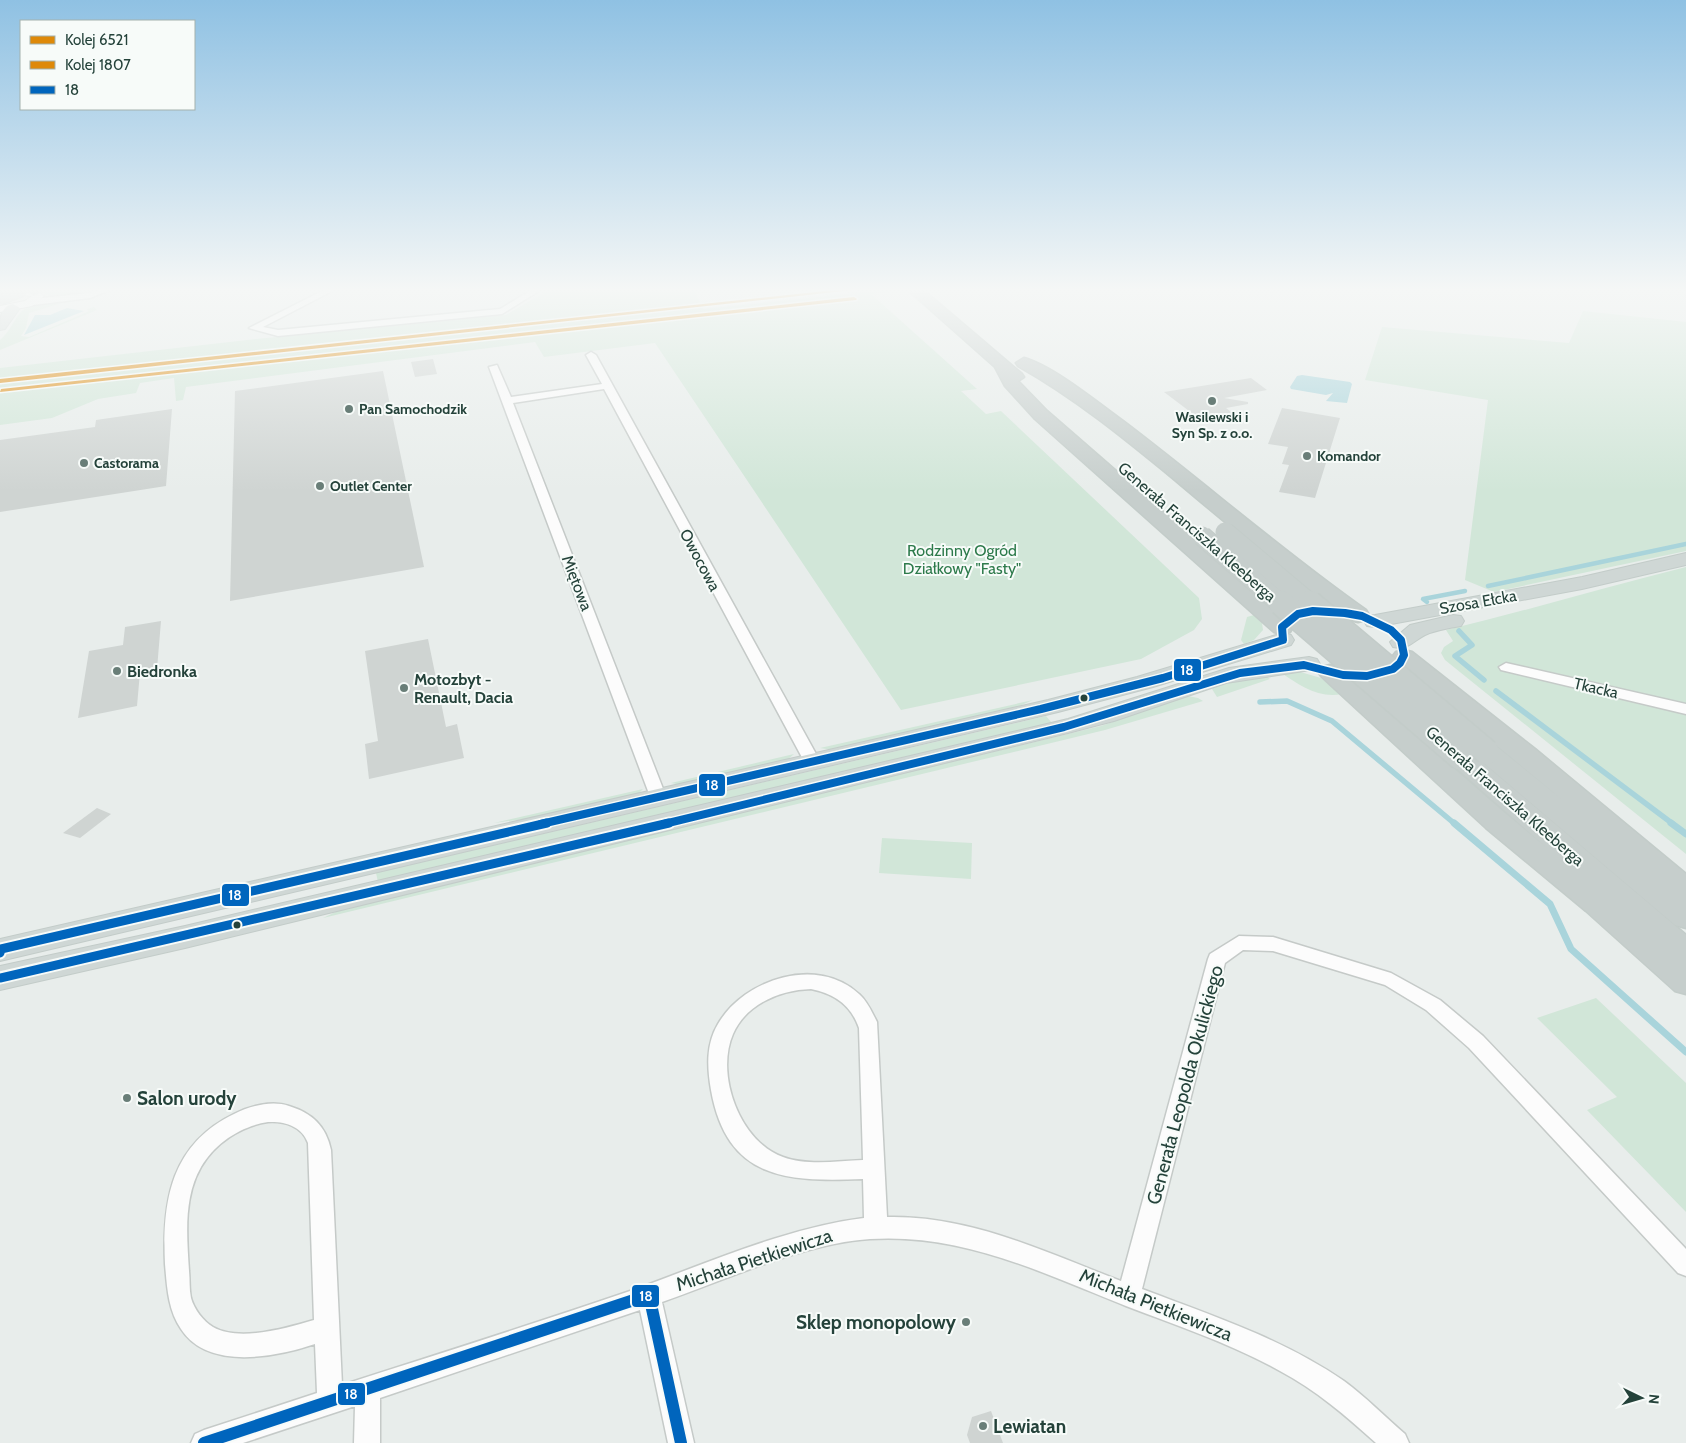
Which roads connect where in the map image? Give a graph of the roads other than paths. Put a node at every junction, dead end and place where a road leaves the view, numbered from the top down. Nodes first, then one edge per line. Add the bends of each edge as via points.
1 (592, 356) edge
2 (1008, 356) edge
3 (1012, 360) junction
4 (494, 367) dead end
5 (607, 386) junction
6 (506, 401) junction
7 (1686, 559) edge
8 (1493, 606) junction
9 (1367, 618) junction
10 (1282, 634) junction
11 (1402, 649) junction
12 (1506, 667) dead end
13 (1319, 668) junction
14 (1686, 709) edge
15 (1059, 717) junction
16 (813, 762) junction
17 (659, 799) junction
18 (1686, 890) edge
19 (191, 905) junction
20 (1686, 917) edge
21 (185, 937) junction
22 (0, 951) edge
23 (1686, 952) edge
24 (0, 978) edge
25 (1686, 982) edge
26 (873, 1169) junction
27 (876, 1228) junction
28 (1686, 1265) edge
29 (1129, 1294) junction
30 (649, 1295) junction
31 (326, 1328) junction
32 (368, 1388) junction
33 (330, 1400) junction
34 (204, 1443) edge
35 (367, 1443) edge
36 (681, 1443) edge
37 (1396, 1443) edge

1 - 5 street, Owocowa
2 - 3 highway, Generała Franciszka Kleeberga
3 - 9 highway via 1052,378 1085,400 1322,590
3 - 10 highway via 1011,384 1041,415
3 - 20 highway, Generała Franciszka Kleeberga, bridge via 1225,532
3 - 23 highway, Generała Franciszka Kleeberga, bridge via 1202,536
4 - 6 street, Miętowa
5 - 6 street
5 - 16 street, Owocowa
6 - 17 street, Miętowa
7 - 8 main road, Szosa Ełcka via 1582,583 1510,609
8 - 9 main road, Szosa Ełcka
8 - 11 main road, Szosa Ełcka via 1418,630
9 - 10 main road via 1319,610 1290,618
9 - 11 main road via 1390,631
10 - 13 main road via 1288,649
10 - 15 main road via 1137,684
11 - 13 main road, Szosa Ełcka via 1398,666 1370,676 1350,676
11 - 18 highway
12 - 14 street, Tkacka
13 - 15 main road, Szosa Ełcka via 1267,668 1220,678 1096,719
13 - 25 highway
15 - 16 main road
15 - 21 main road
16 - 17 main road
17 - 19 main road
19 - 21 main road
19 - 22 main road
21 - 24 main road
26 - 26 street via 869,1028 864,1013 842,991 823,984 780,984 761,993 741,1009 726,1029 718,1052 717,1074 725,1111 737,1136 776,1165 803,1170
26 - 27 street
27 - 29 street, Michała Pietkiewicza via 921,1228 990,1242
27 - 30 street, Michała Pietkiewicza via 838,1232 800,1242
28 - 29 street, Generała Leopolda Okulickiego via 1476,1042 1433,1005 1391,980 1272,944 1239,943 1217,959
29 - 37 street, Michała Pietkiewicza via 1289,1362 1336,1391
30 - 32 street, Michała Pietkiewicza
30 - 36 street
31 - 31 street via 256,1346 228,1345 202,1334 190,1321 180,1300 174,1219 179,1190 192,1162 207,1142 235,1122 266,1114 286,1114 310,1124 314,1130 320,1150
31 - 33 street
32 - 33 street, Michała Pietkiewicza
32 - 35 street
33 - 34 street, Michała Pietkiewicza

